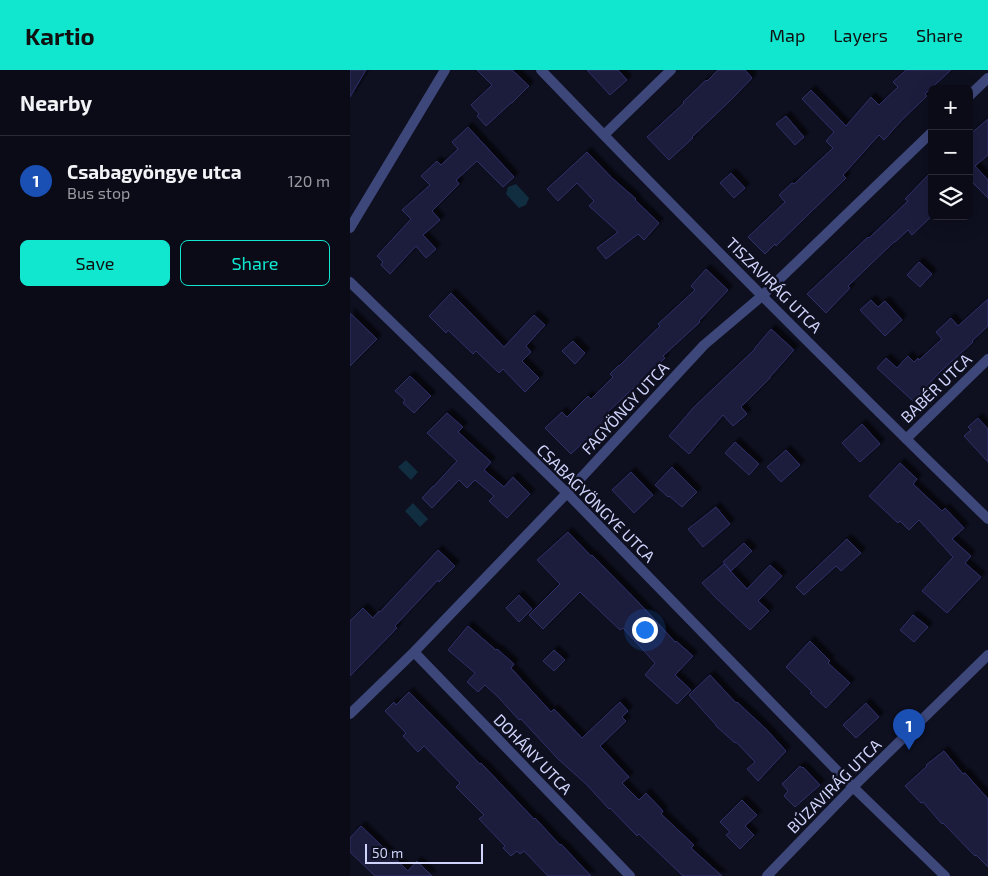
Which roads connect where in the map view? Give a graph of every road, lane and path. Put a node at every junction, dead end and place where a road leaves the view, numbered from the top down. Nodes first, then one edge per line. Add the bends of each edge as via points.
1 (445, 70) edge
2 (541, 70) edge
3 (671, 70) edge
4 (988, 78) edge
5 (973, 92) edge
6 (604, 135) junction
7 (928, 136) edge
8 (350, 228) edge
9 (350, 282) edge
10 (763, 295) junction
11 (988, 359) edge
12 (906, 439) junction
13 (567, 493) junction
14 (988, 519) edge
15 (414, 652) junction
16 (988, 655) edge
17 (350, 714) edge
18 (853, 787) junction
19 (630, 876) edge
20 (767, 876) edge
21 (945, 876) edge

1 - 8 street
2 - 6 street, TISZAVIRÁG UTCA
3 - 6 street
4 - 5 street
6 - 10 street, TISZAVIRÁG UTCA
7 - 10 street, FAGYÖNGY UTCA
9 - 13 street, CSABAGYÖNGYE UTCA
10 - 12 street, TISZAVIRÁG UTCA
10 - 13 street, FAGYÖNGY UTCA via 704,345
11 - 12 street, BABÉR UTCA
12 - 14 street, TISZAVIRÁG UTCA
13 - 15 street, FAGYÖNGY UTCA
13 - 18 street, CSABAGYÖNGYE UTCA
15 - 17 street, FAGYÖNGY UTCA
15 - 19 street, DOHÁNY UTCA
16 - 18 street, BÚZAVIRÁG UTCA
18 - 20 street, BÚZAVIRÁG UTCA
18 - 21 street, CSABAGYÖNGYE UTCA

